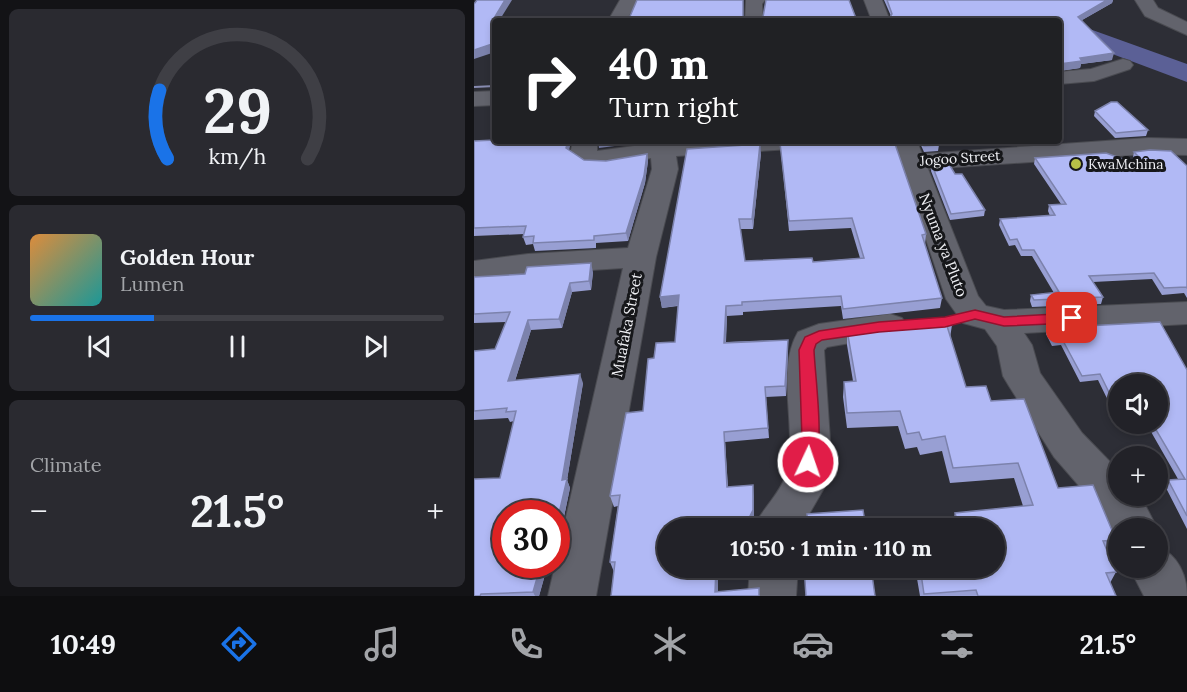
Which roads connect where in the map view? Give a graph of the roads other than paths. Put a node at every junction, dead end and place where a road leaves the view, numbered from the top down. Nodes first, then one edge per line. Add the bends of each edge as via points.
1 (629, 0) edge
2 (756, 0) edge
3 (873, 0) edge
4 (1143, 1) edge
5 (619, 18) edge
6 (754, 18) edge
7 (879, 18) edge
8 (1187, 29) edge
9 (1123, 65) dead end
10 (1062, 78) edge
11 (492, 98) edge
12 (474, 99) edge
13 (585, 144) edge
14 (729, 144) edge
15 (1187, 147) edge
16 (663, 149) junction
17 (909, 151) edge
18 (641, 257) junction
19 (474, 271) edge
20 (1187, 313) edge
21 (986, 317) junction
22 (783, 518) edge
23 (1130, 518) edge
24 (773, 578) edge
25 (1159, 578) edge
26 (572, 596) edge
27 (772, 596) edge
28 (1170, 596) edge

1 - 5 street
2 - 6 street
3 - 7 street
4 - 8 street via 1152,12
9 - 10 street via 1094,75
11 - 12 street
13 - 16 street via 583,154 594,159
14 - 16 street
15 - 17 street, Jogoo Street
16 - 18 street, Muafaka Street via 665,169
17 - 21 street, Nyuma ya Pluto via 963,299
18 - 19 street
18 - 26 street, Muafaka Street
20 - 21 street
21 - 22 street via 819,336 810,341 806,350 810,440 806,483
21 - 23 street, Nyuma ya Pluto via 1014,345 1022,376 1068,445 1124,505
24 - 27 street
25 - 28 street

